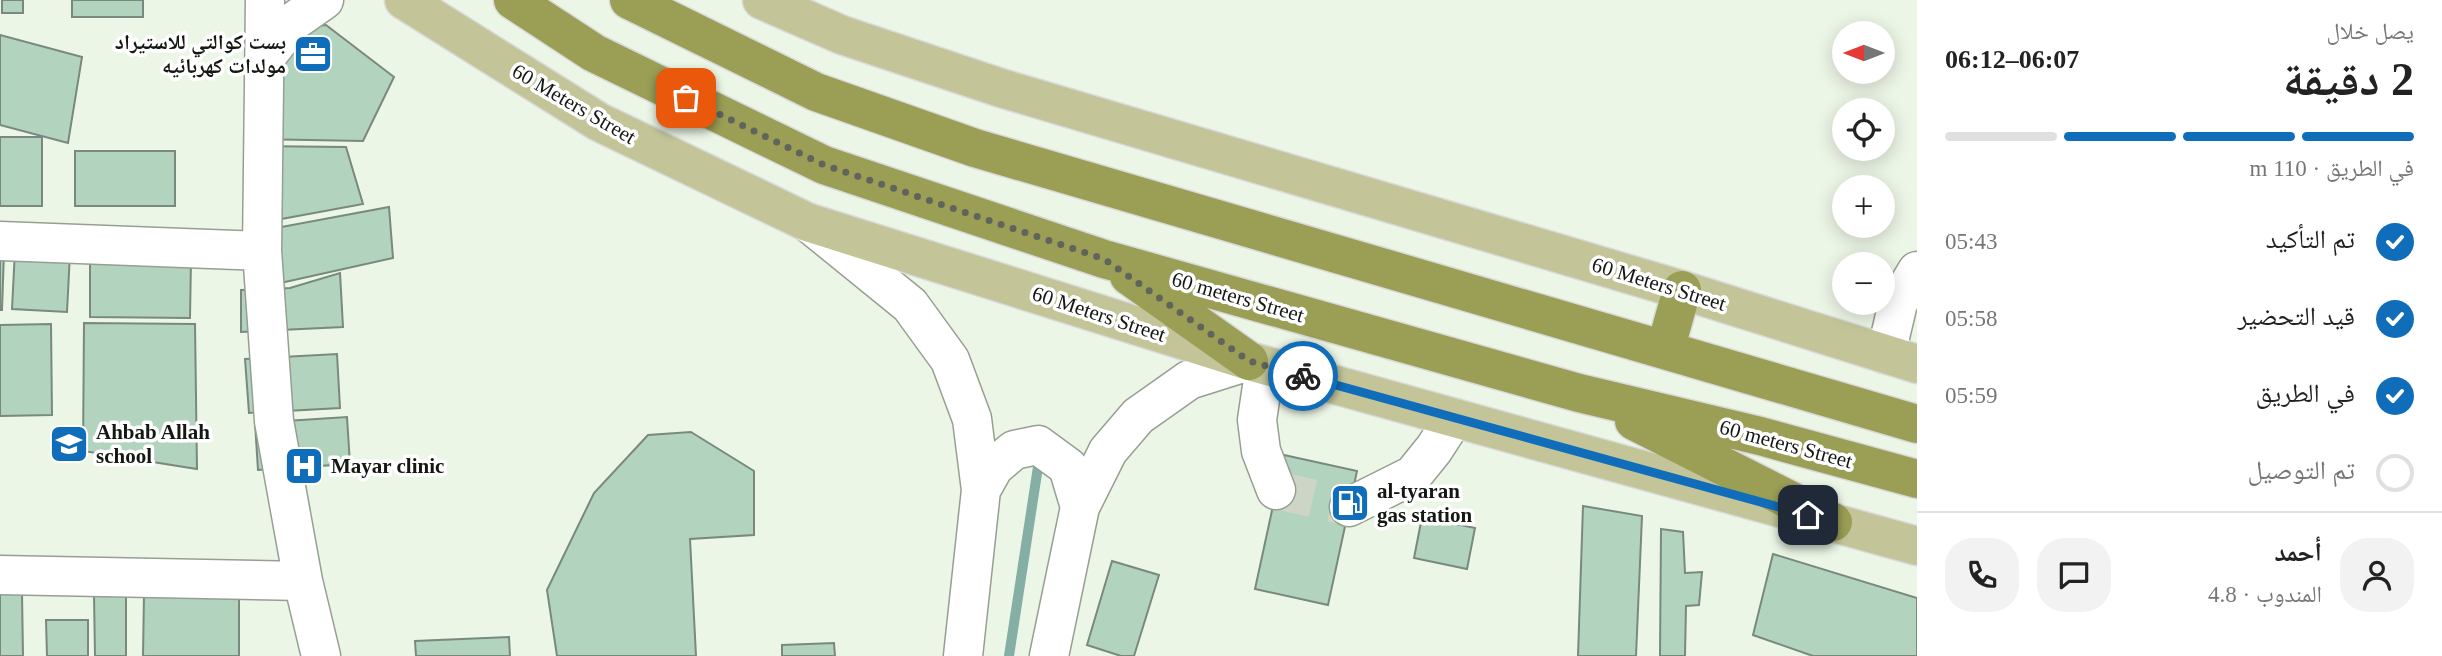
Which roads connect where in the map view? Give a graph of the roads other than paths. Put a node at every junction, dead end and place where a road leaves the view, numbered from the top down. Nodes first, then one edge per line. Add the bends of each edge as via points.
1 (265, 0) edge
2 (324, 0) edge
3 (404, 0) edge
4 (513, 0) edge
5 (629, 0) edge
6 (762, 0) edge
7 (265, 58) junction
8 (807, 222) junction
9 (0, 241) edge
10 (262, 251) junction
11 (1104, 259) junction
12 (1917, 271) edge
13 (1682, 290) junction
14 (1665, 350) junction
15 (1902, 359) edge
16 (1257, 363) junction
17 (1579, 393) junction
18 (1454, 418) junction
19 (1917, 424) edge
20 (1917, 479) edge
21 (981, 490) junction
22 (1276, 490) dead end
23 (1080, 507) junction
24 (1349, 507) tunnel mouth
25 (1833, 522) junction
26 (1917, 546) edge
27 (0, 575) edge
28 (303, 581) junction
29 (321, 656) edge
30 (963, 656) edge
31 (1049, 656) edge

1 - 7 street
2 - 7 street via 294,21
3 - 8 main road, 60 Meters Street via 599,122
4 - 11 highway, 60 meters Street via 594,53 824,165
5 - 14 highway via 816,92 975,148
6 - 13 main road, 60 Meters Street via 842,35 1001,88
7 - 10 street
8 - 16 main road, 60 Meters Street
8 - 21 street via 910,305 950,360 972,419
9 - 10 street
10 - 28 street via 274,421
11 - 16 highway
11 - 17 highway, 60 meters Street
12 - 15 street via 1898,303
13 - 14 highway
13 - 15 main road, 60 Meters Street
14 - 19 highway
16 - 18 main road, 60 Meters Street
16 - 22 street via 1261,451
16 - 23 street via 1189,380 1138,416 1108,450
17 - 20 highway, 60 meters Street
17 - 25 highway
18 - 24 street via 1413,475
18 - 25 main road, 60 Meters Street
21 - 23 street via 995,467 1014,450 1038,444 1068,467
21 - 30 street
23 - 31 street
25 - 26 main road, 60 Meters Street
27 - 28 street
28 - 29 street

